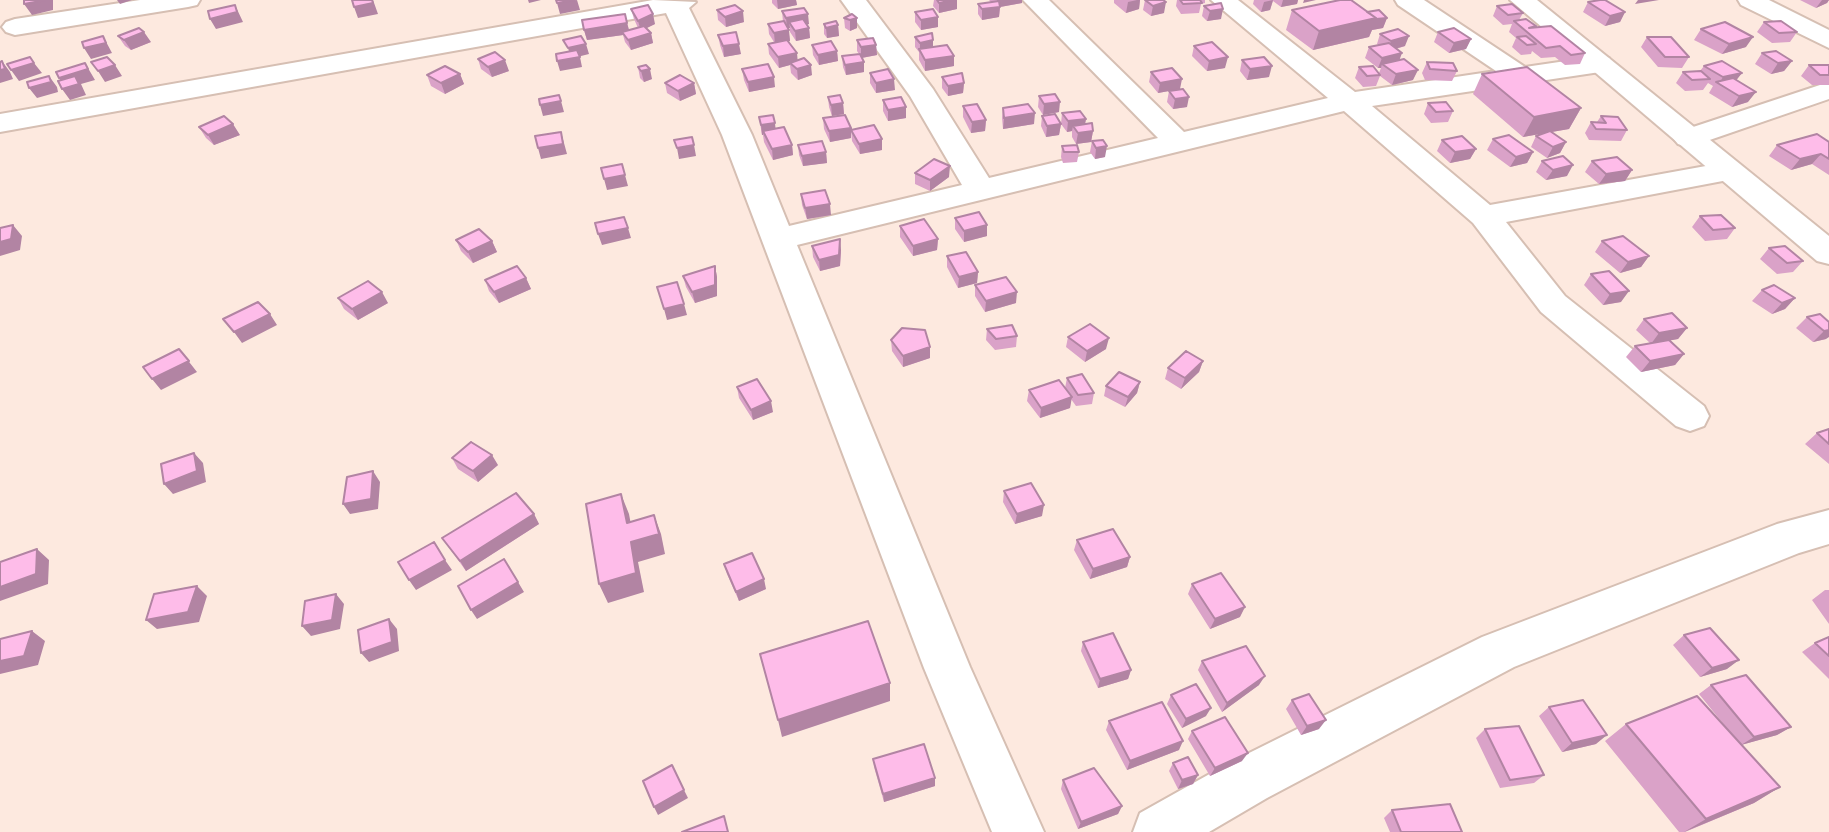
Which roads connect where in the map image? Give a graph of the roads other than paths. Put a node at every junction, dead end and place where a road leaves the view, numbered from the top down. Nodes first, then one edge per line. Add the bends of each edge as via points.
1 (188, 0) edge
2 (853, 0) edge
3 (1035, 0) edge
4 (1223, 0) edge
5 (1407, 0) edge
6 (1522, 0) edge
7 (1749, 0) edge
8 (683, 1) edge
9 (15, 27) dead end
10 (1829, 40) edge
11 (1600, 64) junction
12 (1521, 76) junction
13 (1829, 90) edge
14 (1349, 101) junction
15 (0, 123) edge
16 (1688, 138) junction
17 (1177, 141) junction
18 (1728, 171) junction
19 (982, 192) junction
20 (1484, 216) junction
21 (778, 239) junction
22 (1829, 253) edge
23 (1690, 416) dead end
24 (1829, 527) edge
25 (1018, 832) edge
26 (1159, 832) edge

1 - 9 street
2 - 19 street via 923,95
3 - 17 street
4 - 14 street
5 - 12 street
6 - 11 street
7 - 10 street
8 - 15 street
8 - 21 street
11 - 12 street
11 - 16 street
12 - 14 street
13 - 16 street
14 - 17 street
14 - 20 street
16 - 18 street
17 - 19 street
18 - 20 street
18 - 22 street
19 - 21 street
20 - 23 street via 1553,304
21 - 25 street via 947,668
24 - 26 street via 1792,537 1498,652 1249,780

